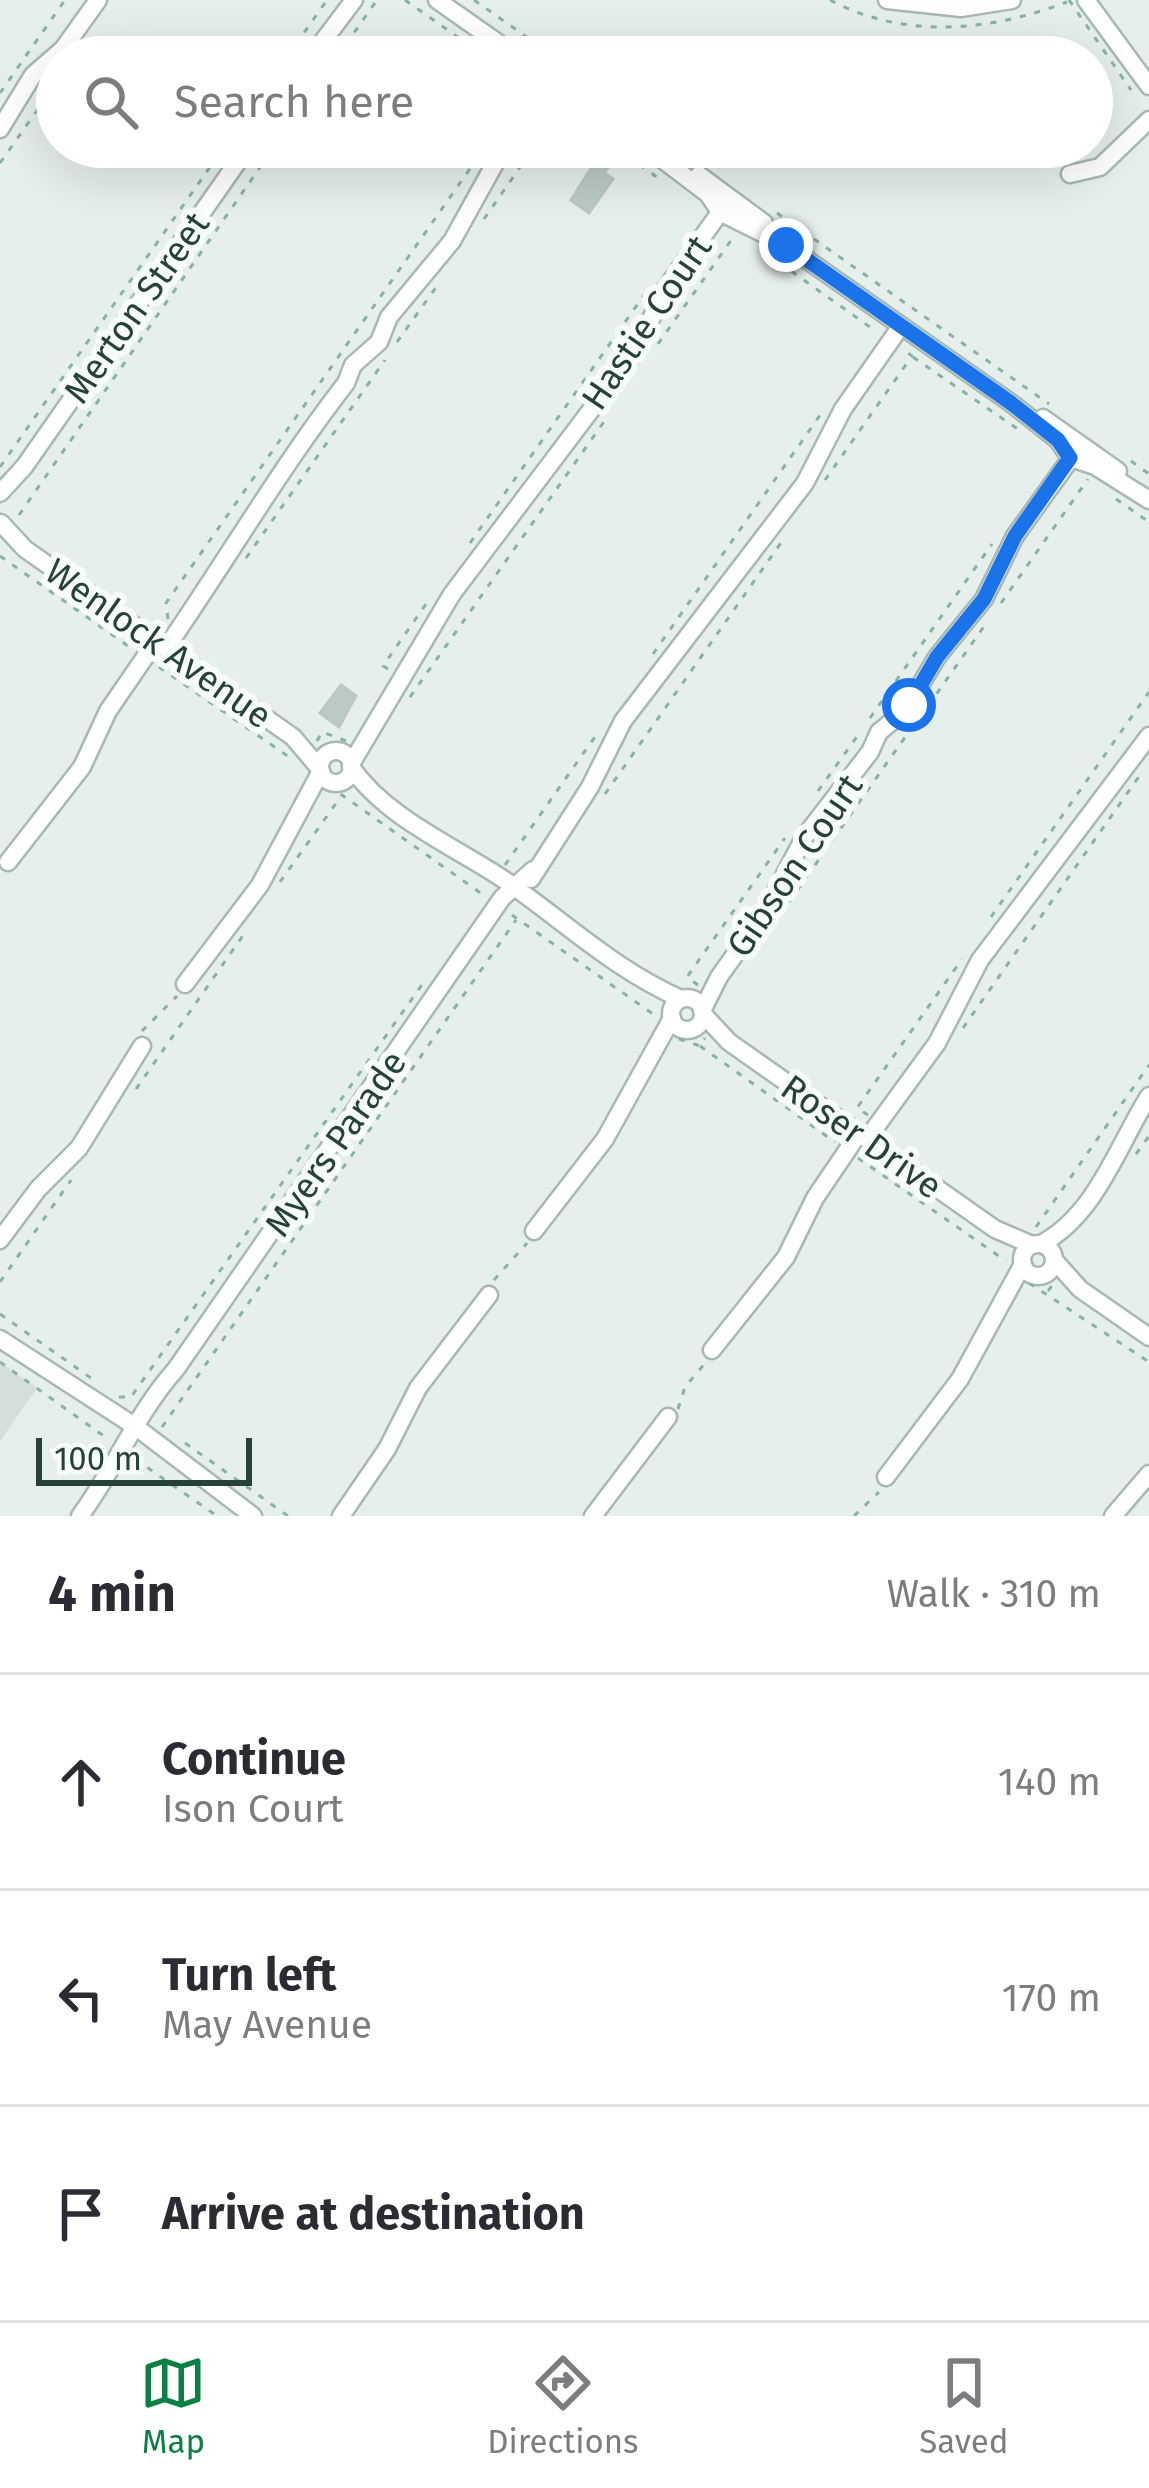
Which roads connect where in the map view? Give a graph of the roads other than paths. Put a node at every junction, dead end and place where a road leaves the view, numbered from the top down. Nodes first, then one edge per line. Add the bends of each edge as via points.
1 (98, 0) edge
2 (436, 0) edge
3 (887, 0) edge
4 (1012, 0) edge
5 (1086, 0) edge
6 (350, 3) edge
7 (72, 36) edge
8 (326, 36) edge
9 (488, 36) edge
10 (1109, 36) edge
11 (1113, 43) edge
12 (36, 72) edge
13 (1143, 90) edge
14 (1149, 120) edge
15 (0, 129) edge
16 (1113, 157) edge
17 (233, 168) edge
18 (493, 168) edge
19 (674, 168) edge
20 (1096, 168) edge
21 (1070, 174) dead end
22 (724, 206) junction
23 (901, 326) junction
24 (1075, 453) junction
25 (24, 467) junction
26 (0, 493) edge
27 (1144, 497) edge
28 (0, 522) edge
29 (0, 540) edge
30 (25, 549) junction
31 (161, 644) junction
32 (1149, 736) edge
33 (336, 767) junction
34 (8, 862) dead end
35 (514, 893) junction
36 (185, 984) road end
37 (687, 1014) junction
38 (142, 1046) road end
39 (1149, 1096) edge
40 (863, 1136) junction
41 (534, 1231) road end
42 (0, 1240) edge
43 (1039, 1260) junction
44 (489, 1295) road end
45 (1149, 1337) edge
46 (1, 1339) edge
47 (712, 1350) road end
48 (668, 1417) road end
49 (134, 1432) junction
50 (1149, 1474) edge
51 (886, 1477) road end
52 (80, 1516) edge
53 (253, 1516) edge
54 (341, 1516) edge
55 (592, 1516) edge
56 (1113, 1516) edge

1 - 7 street
2 - 9 street
3 - 4 street via 961,8
5 - 10 street
6 - 8 street
11 - 13 street
12 - 15 street
14 - 16 street
17 - 25 street, Merton Street
18 - 31 street via 452,242 389,317 384,336 353,364 241,541
19 - 22 street
20 - 21 street
22 - 23 street
22 - 33 street, Hastie Court via 664,291 637,349 452,593 406,690
23 - 24 street via 1061,428
23 - 35 street, Myers Parade via 843,409 813,471 623,721 590,787
24 - 27 street via 1099,454
24 - 37 street, Gibson Court via 1015,536 984,599 905,711 879,732 805,836 765,912
25 - 26 street, Merton Street
25 - 28 street, Merton Street
28 - 30 street, Wenlock Avenue
29 - 30 street, Wenlock Avenue
30 - 31 street, Wenlock Avenue
31 - 33 street, Wenlock Avenue
31 - 34 street
32 - 40 street via 1055,855 980,960 937,1042
33 - 35 street, Wenlock Avenue
33 - 36 street
35 - 37 street, Roser Drive
35 - 49 street, Myers Parade
37 - 40 street, Roser Drive
37 - 41 street, Gibson Court via 656,1047 596,1152
38 - 42 street via 79,1148
39 - 43 street
40 - 43 street, Roser Drive
40 - 47 street via 815,1198 786,1257
43 - 45 street, Roser Drive
43 - 51 street via 1006,1295 960,1379
44 - 54 street via 418,1388
46 - 49 street
48 - 55 street
49 - 52 street, Myers Parade
49 - 53 street
50 - 56 street

